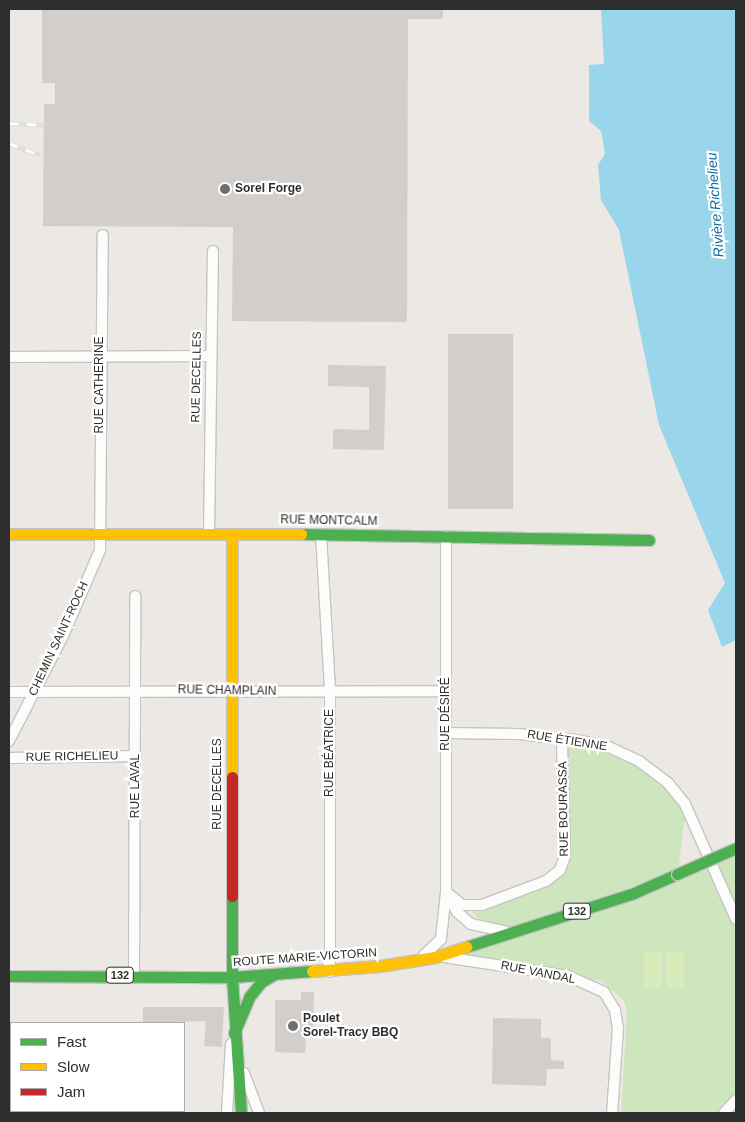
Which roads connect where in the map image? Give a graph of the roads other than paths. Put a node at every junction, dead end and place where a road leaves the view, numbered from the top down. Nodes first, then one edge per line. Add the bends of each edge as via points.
1 (102, 235) dead end
2 (213, 251) dead end
3 (100, 355) junction
4 (211, 356) junction
5 (9, 357) edge
6 (9, 534) edge
7 (101, 534) junction
8 (209, 534) junction
9 (232, 534) junction
10 (321, 534) junction
11 (446, 536) junction
12 (648, 540) dead end
13 (135, 596) dead end
14 (134, 690) junction
15 (232, 691) junction
16 (446, 691) junction
17 (9, 692) edge
18 (35, 692) junction
19 (330, 692) junction
20 (446, 733) junction
21 (562, 739) junction
22 (9, 741) edge
23 (136, 756) junction
24 (9, 758) edge
25 (736, 848) edge
26 (446, 892) junction
27 (736, 919) edge
28 (520, 929) junction
29 (435, 957) junction
30 (412, 961) junction
31 (330, 972) junction
32 (134, 975) junction
33 (273, 975) junction
34 (9, 976) edge
35 (232, 977) junction
36 (234, 1033) junction
37 (736, 1100) edge
38 (227, 1113) edge
39 (241, 1113) edge
40 (259, 1113) edge
41 (612, 1113) edge
42 (724, 1113) edge

1 - 3 street, RUE CATHERINE
2 - 4 street, RUE DECELLES
3 - 4 street
3 - 5 street
3 - 7 street, RUE CATHERINE
4 - 8 street, RUE DECELLES
6 - 7 street, RUE MONTCALM
7 - 8 street, RUE MONTCALM
7 - 18 street, CHEMIN SAINT-ROCH via 98,556
8 - 9 street, RUE MONTCALM
9 - 10 street, RUE MONTCALM
9 - 15 street, RUE DECELLES
10 - 11 street, RUE MONTCALM
10 - 19 street, RUE BÉATRICE
11 - 12 street, RUE MONTCALM
11 - 16 street, RUE DÉSIRÉ
13 - 14 street, RUE LAVAL
14 - 15 street, RUE CHAMPLAIN
14 - 18 street, RUE CHAMPLAIN
14 - 23 street, RUE LAVAL
15 - 19 street, RUE CHAMPLAIN
15 - 35 street, RUE DECELLES
16 - 19 street, RUE CHAMPLAIN
16 - 20 street, RUE DÉSIRÉ
17 - 18 street, RUE CHAMPLAIN
18 - 22 street, CHEMIN SAINT-ROCH
19 - 31 street, RUE BÉATRICE
20 - 21 street, RUE ÉTIENNE via 518,734
20 - 26 street, RUE DÉSIRÉ
21 - 26 street, RUE BOURASSA via 565,856 560,870 546,881 482,905 462,905
21 - 27 street, RUE ÉTIENNE via 609,747 639,761 668,783 691,816
23 - 24 street, RUE RICHELIEU
23 - 32 street, RUE LAVAL
25 - 28 street, ROUTE MARIE-VICTORIN / 132, bridge via 634,893
26 - 28 street via 453,906 471,924 497,932
26 - 30 street, RUE DÉSIRÉ via 441,939 433,950
28 - 29 street, ROUTE MARIE-VICTORIN / 132
29 - 30 street, ROUTE MARIE-VICTORIN / 132
29 - 41 street, RUE VANDAL via 568,976 604,992 615,1010 618,1028
30 - 31 street, ROUTE MARIE-VICTORIN / 132
31 - 33 street, ROUTE MARIE-VICTORIN / 132
32 - 34 street, ROUTE MARIE-VICTORIN / 132
32 - 35 street, ROUTE MARIE-VICTORIN / 132
33 - 35 street, ROUTE MARIE-VICTORIN / 132
33 - 36 street via 261,982 249,997
35 - 36 street, RUE DECELLES
36 - 38 street, RUE DECELLES via 230,1048
36 - 39 street, RUE DECELLES
36 - 40 street via 247,1085
37 - 42 street

